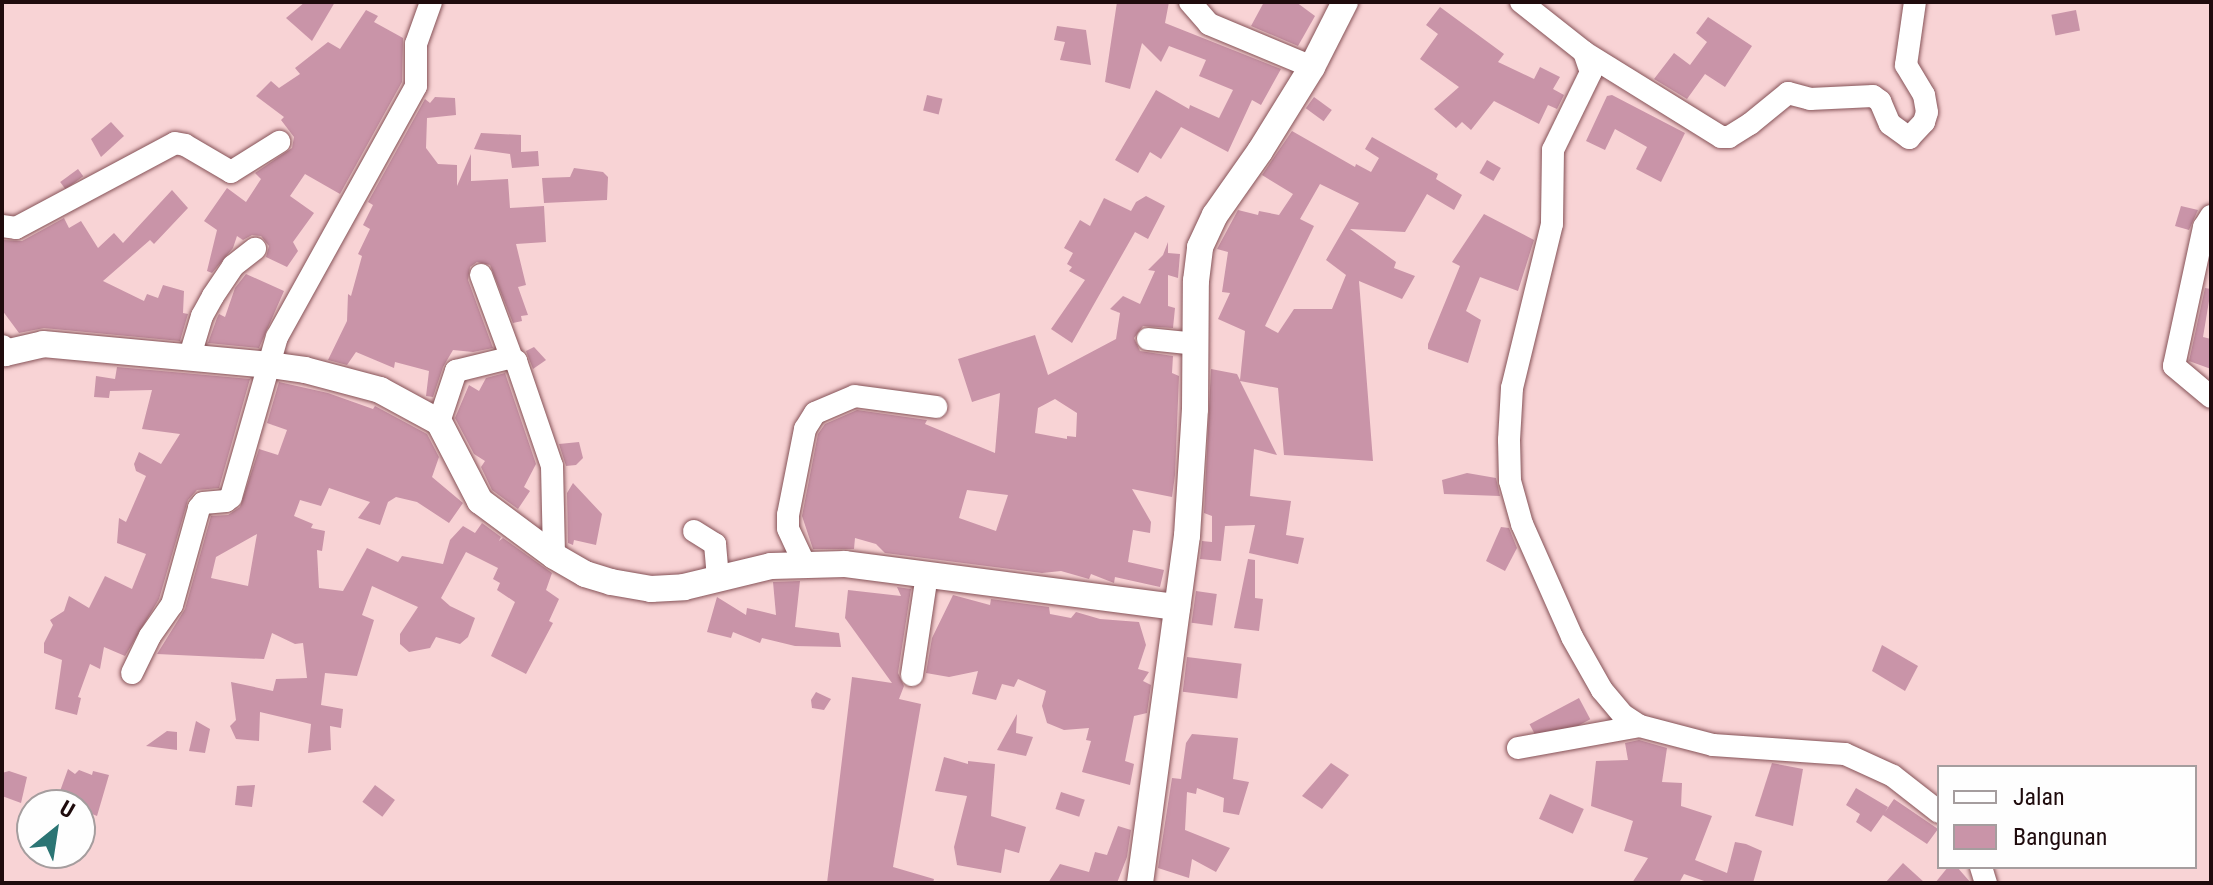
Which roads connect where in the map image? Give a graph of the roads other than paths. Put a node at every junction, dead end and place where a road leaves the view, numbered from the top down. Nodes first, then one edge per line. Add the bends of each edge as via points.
1 (431, 2) edge
2 (1190, 2) edge
3 (1345, 2) edge
4 (1521, 2) edge
5 (1915, 2) edge
6 (1584, 52) junction
7 (1312, 67) junction
8 (279, 142) dead end
9 (2211, 216) edge
10 (2, 226) edge
11 (255, 249) dead end
12 (481, 275) dead end
13 (2202, 276) edge
14 (1148, 339) dead end
15 (1196, 344) junction
16 (3, 352) edge
17 (189, 359) junction
18 (512, 359) junction
19 (270, 365) junction
20 (2211, 397) edge
21 (936, 407) dead end
22 (439, 422) junction
23 (694, 531) dead end
24 (554, 556) junction
25 (804, 563) junction
26 (927, 575) junction
27 (718, 578) junction
28 (1177, 607) junction
29 (132, 673) dead end
30 (912, 675) dead end
31 (1640, 726) junction
32 (1518, 748) dead end
33 (1937, 810) edge
34 (1140, 883) edge

1 - 19 street via 416,44 416,86 280,333
2 - 7 street via 1209,24
3 - 7 street
4 - 6 street
5 - 6 street via 1906,65 1925,98 1919,129 1904,136 1873,96 1810,99 1788,93 1750,124 1721,137
6 - 31 street via 1589,81 1553,150 1552,224 1512,388 1510,481 1522,524 1572,637 1602,690
7 - 15 street via 1207,229 1196,281
8 - 10 street via 231,172 175,143 16,228
9 - 13 street via 2204,227
11 - 17 street via 233,266 213,296
12 - 18 street
13 - 20 street via 2174,366
14 - 15 street
15 - 28 street via 1193,462
16 - 17 street via 43,344
17 - 19 street
18 - 22 street via 456,371
18 - 24 street via 520,368 552,466
19 - 22 street via 380,390
19 - 29 street via 231,497 199,508 172,605
21 - 25 street via 855,396 815,413 805,429 788,515 788,528
22 - 24 street via 474,495
23 - 27 street via 715,544
24 - 27 street via 585,574 651,589
25 - 26 street
25 - 27 street
26 - 28 street
26 - 30 street
28 - 34 street
31 - 32 street
31 - 33 street via 1713,745 1845,754 1893,776

